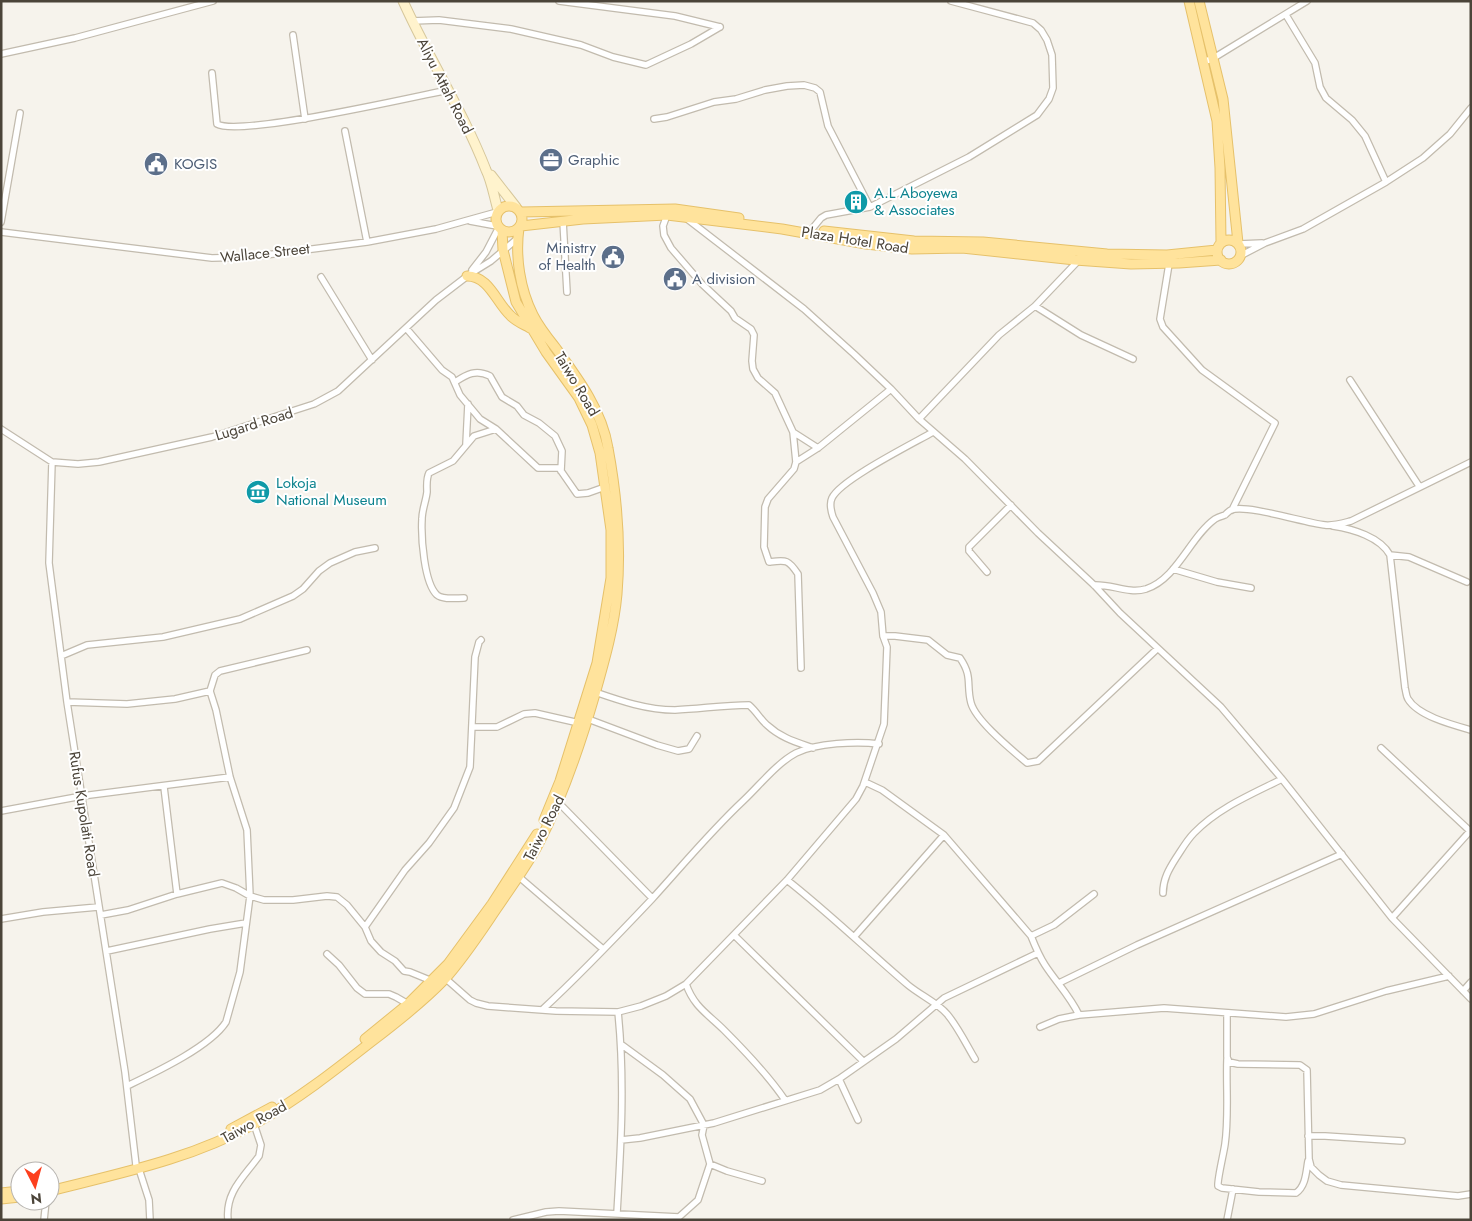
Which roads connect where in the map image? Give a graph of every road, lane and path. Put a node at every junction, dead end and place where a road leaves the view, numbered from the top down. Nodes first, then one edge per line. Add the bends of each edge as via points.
1 (213, 1) edge
2 (403, 1) edge
3 (559, 1) edge
4 (951, 1) edge
5 (1189, 1) edge
6 (1198, 1) edge
7 (1307, 1) edge
8 (197, 3) edge
9 (1286, 15) junction
10 (412, 21) junction
11 (293, 35) dead end
12 (1, 54) edge
13 (1212, 59) junction
14 (1202, 62) junction
15 (212, 72) dead end
16 (448, 90) junction
17 (1471, 108) edge
18 (20, 113) dead end
19 (305, 119) junction
20 (654, 119) dead end
21 (345, 131) dead end
22 (487, 171) junction
23 (1386, 182) junction
24 (870, 207) junction
25 (675, 209) junction
26 (518, 210) junction
27 (498, 211) junction
28 (667, 215) junction
29 (687, 219) junction
30 (468, 221) junction
31 (563, 221) junction
32 (1, 222) edge
33 (520, 227) junction
34 (499, 228) junction
35 (812, 229) junction
36 (1, 232) edge
37 (518, 238) junction
38 (367, 242) junction
39 (1264, 243) junction
40 (1238, 244) junction
41 (1219, 246) junction
42 (503, 250) junction
43 (1240, 256) junction
44 (1220, 260) junction
45 (1078, 261) junction
46 (1169, 264) junction
47 (468, 275) junction
48 (321, 277) dead end
49 (567, 292) dead end
50 (1035, 306) junction
51 (406, 328) junction
52 (530, 328) junction
53 (1132, 359) dead end
54 (372, 360) junction
55 (1350, 380) dead end
56 (455, 382) junction
57 (891, 389) junction
58 (468, 404) junction
59 (919, 419) junction
60 (1, 429) edge
61 (496, 429) junction
62 (793, 432) junction
63 (933, 432) junction
64 (466, 444) junction
65 (818, 448) junction
66 (52, 462) junction
67 (796, 462) junction
68 (1471, 462) edge
69 (561, 471) junction
70 (1419, 486) junction
71 (605, 487) junction
72 (1011, 505) junction
73 (1232, 510) junction
74 (1351, 521) junction
75 (1326, 525) junction
76 (1351, 529) junction
77 (376, 548) dead end
78 (1390, 555) junction
79 (1173, 568) junction
80 (987, 572) dead end
81 (1467, 582) dead end
82 (1094, 585) junction
83 (1251, 588) dead end
84 (464, 598) dead end
85 (884, 636) junction
86 (481, 640) dead end
87 (1157, 648) junction
88 (307, 650) dead end
89 (62, 656) junction
90 (800, 668) dead end
91 (210, 691) junction
92 (596, 692) junction
93 (67, 702) junction
94 (588, 719) junction
95 (579, 723) junction
96 (472, 727) junction
97 (1471, 730) edge
98 (696, 736) dead end
99 (879, 744) junction
100 (813, 748) junction
101 (1381, 748) dead end
102 (230, 777) junction
103 (1282, 779) junction
104 (865, 782) junction
105 (164, 787) junction
106 (82, 796) junction
107 (558, 802) junction
108 (1, 811) edge
109 (1471, 830) edge
110 (944, 835) junction
111 (1342, 854) junction
112 (518, 876) junction
113 (787, 880) junction
114 (1163, 893) dead end
115 (177, 894) junction
116 (1094, 894) dead end
117 (250, 896) junction
118 (652, 898) junction
119 (98, 907) junction
120 (101, 914) junction
121 (1392, 918) junction
122 (1, 919) edge
123 (246, 923) junction
124 (366, 927) junction
125 (734, 935) junction
126 (1031, 936) junction
127 (854, 937) junction
128 (603, 949) junction
129 (107, 952) junction
130 (1038, 953) junction
131 (326, 954) dead end
132 (1449, 976) junction
133 (446, 978) junction
134 (432, 981) junction
135 (1471, 982) edge
136 (1059, 983) junction
137 (686, 984) junction
138 (1464, 991) junction
139 (1471, 999) edge
140 (408, 1004) junction
141 (937, 1004) junction
142 (543, 1010) junction
143 (618, 1012) junction
144 (1079, 1014) junction
145 (1227, 1014) junction
146 (1040, 1027) dead end
147 (622, 1045) junction
148 (1227, 1057) junction
149 (975, 1059) dead end
150 (862, 1061) junction
151 (839, 1079) junction
152 (127, 1086) junction
153 (785, 1100) junction
154 (858, 1120) dead end
155 (254, 1124) junction
156 (704, 1125) junction
157 (1308, 1136) junction
158 (621, 1140) junction
159 (1402, 1141) dead end
160 (1309, 1159) junction
161 (710, 1164) junction
162 (138, 1167) junction
163 (762, 1181) dead end
164 (60, 1184) edge
165 (60, 1188) edge
166 (1233, 1189) junction
167 (1471, 1194) edge
168 (616, 1213) junction
169 (150, 1220) edge
170 (228, 1220) edge
171 (513, 1220) edge
172 (1227, 1220) edge

1 - 8 street
2 - 10 street, Aliyu Attah Road
3 - 10 street via 675,16 720,27 646,65 581,45 511,29 439,20
4 - 24 street via 1033,23 1041,30 1052,55 1053,88 1049,99 1037,115 969,156
5 - 14 main road
6 - 13 main road
7 - 9 street
8 - 12 street via 75,38
9 - 13 street
9 - 23 street via 1315,64 1326,98 1366,136
10 - 16 street, Aliyu Attah Road
11 - 19 street
13 - 14 street
13 - 40 main road via 1223,99
14 - 41 main road via 1217,121
15 - 19 street via 217,124 220,126
16 - 19 street
16 - 22 street, Aliyu Attah Road
17 - 23 street via 1450,134 1423,158
18 - 32 street
20 - 24 street via 765,90 804,85 815,88 820,92 828,126
21 - 38 street
22 - 26 street
22 - 27 street
23 - 39 street via 1302,229
24 - 35 street via 826,215
25 - 26 main road, Plaza Hotel Road
25 - 29 street
25 - 35 main road, Plaza Hotel Road
26 - 27 main road via 509,206
26 - 33 main road via 522,219
27 - 30 street, Wallace Street
27 - 34 main road
28 - 29 main road, Plaza Hotel Road
28 - 31 main road, Plaza Hotel Road
28 - 62 street via 664,235 671,248 702,284 754,334 753,369 775,393
29 - 45 main road, Plaza Hotel Road via 782,228 912,249 962,248
29 - 57 street via 804,309
30 - 34 street
30 - 38 street, Wallace Street
31 - 33 main road, Plaza Hotel Road
31 - 49 street
33 - 34 main road via 509,232
33 - 37 main road, Taiwo Road
34 - 42 main road, Taiwo Road
34 - 47 street
35 - 41 main road, Plaza Hotel Road via 914,241 983,242 1107,254 1166,255
36 - 38 street, Wallace Street via 212,258 250,257
37 - 42 street
37 - 92 main road, Taiwo Road via 522,284 530,308 596,411 608,443 619,539 617,596
39 - 40 street
39 - 43 street
40 - 41 main road via 1230,240
40 - 43 main road
41 - 44 main road
42 - 47 street
42 - 52 main road, Taiwo Road via 516,302
43 - 44 main road via 1231,263
44 - 46 main road, Plaza Hotel Road
45 - 46 main road, Plaza Hotel Road
45 - 50 street
46 - 73 street via 1160,319 1163,327 1202,370 1275,423
47 - 51 street, Lugard Road
47 - 52 main road via 486,284 511,317
48 - 54 street
50 - 53 street via 1080,335
50 - 59 street via 999,335
51 - 54 street, Lugard Road
51 - 56 street
52 - 71 main road, Taiwo Road via 579,398 592,425
54 - 66 street, Lugard Road via 327,398 281,416 212,437 99,462
55 - 70 street
56 - 58 street
56 - 69 street via 477,372 490,376 502,396 555,436 562,451
57 - 59 street
57 - 65 street
58 - 61 street via 480,419
58 - 64 street
59 - 63 street
60 - 66 street, Lugard Road
61 - 64 street via 474,436
61 - 69 street via 538,468 559,468
62 - 65 street
62 - 67 street
63 - 72 street
63 - 85 street via 858,474 831,498 833,517 881,612
64 - 84 street via 453,461 429,473 422,518 423,553 436,594 441,598
65 - 67 street
66 - 89 street, Rufus Kupolati Road via 49,563
67 - 90 street via 794,469 768,499 764,547 769,562 789,562 798,574
68 - 70 street
69 - 71 street via 577,494
70 - 74 street
71 - 95 main road, Taiwo Road via 611,530 611,578 598,663
72 - 80 street via 969,547
72 - 82 street
73 - 75 street via 1254,510
73 - 79 street via 1215,518
74 - 75 street
74 - 76 street
75 - 76 street
76 - 78 street via 1379,543
77 - 89 street via 355,552 330,563 293,596 240,619 163,637 87,645
78 - 81 street via 1409,557
78 - 97 street via 1408,699 1426,714
79 - 82 street via 1156,584 1145,589 1130,591 1105,584
79 - 83 street via 1217,582
82 - 87 street
85 - 87 street via 928,640 947,655 960,658 970,679 971,705 992,733 1027,763 1038,761
85 - 99 street via 887,647 886,712
86 - 96 street via 475,657
87 - 103 street via 1221,707
88 - 91 street via 220,671 215,675
89 - 93 street, Rufus Kupolati Road
91 - 93 street via 127,704
91 - 102 street
92 - 94 main road, Taiwo Road
92 - 100 street via 626,703 674,710 749,704 765,724 784,738
93 - 106 street, Rufus Kupolati Road
94 - 98 street via 678,750 689,749
94 - 107 main road, Taiwo Road
95 - 96 street via 535,713 524,714 497,726
95 - 134 main road, Taiwo Road via 560,782 534,840 492,904
96 - 124 street via 470,767 454,808 429,843 404,870
99 - 100 street via 863,742
99 - 104 street
100 - 118 street via 802,750 788,759 718,824
101 - 109 street
102 - 105 street
102 - 117 street via 247,830
103 - 111 street
103 - 114 street via 1233,804 1192,834 1164,880
104 - 110 street via 882,790
104 - 113 street via 845,813
105 - 106 street
105 - 115 street
106 - 108 street
106 - 119 street, Rufus Kupolati Road
107 - 112 main road, Taiwo Road
107 - 118 street
109 - 121 street
110 - 126 street
110 - 127 street
111 - 121 street
111 - 136 street
112 - 128 street
112 - 133 main road, Taiwo Road
113 - 125 street
113 - 127 street
115 - 117 street via 222,883
115 - 120 street via 128,910
116 - 126 street via 1054,925
117 - 123 street
117 - 124 street via 264,900 338,897
118 - 128 street
119 - 120 street, Rufus Kupolati Road
119 - 122 street
120 - 129 street, Rufus Kupolati Road
121 - 132 street
123 - 129 street
123 - 152 street via 240,972 226,1022 221,1029 172,1063
124 - 134 street via 371,941 404,971
125 - 137 street
125 - 150 street
126 - 130 street
127 - 141 street via 920,994
128 - 142 street
129 - 152 street, Rufus Kupolati Road
130 - 136 street
130 - 141 street via 963,988
131 - 140 street via 365,994 389,994
132 - 138 street
132 - 145 street via 1386,991 1314,1014 1286,1017
133 - 142 street via 476,1004
133 - 155 main road, Taiwo Road via 426,998 344,1063
134 - 140 main road, Taiwo Road
135 - 138 street
136 - 144 street
137 - 143 street via 642,1006
137 - 153 street via 690,996 700,1008 746,1053
138 - 139 street
140 - 162 main road, Taiwo Road via 281,1102 206,1142
141 - 149 street via 947,1014
141 - 150 street via 896,1039
142 - 143 street
143 - 147 street
144 - 145 street via 1164,1008
144 - 146 street
145 - 148 street
147 - 156 street via 690,1099
147 - 158 street
148 - 157 street via 1232,1064 1304,1067 1308,1075
148 - 166 street via 1228,1127 1217,1182 1222,1188
150 - 151 street
151 - 153 street via 820,1090
151 - 154 street
152 - 162 street, Rufus Kupolati Road
153 - 156 street
155 - 162 main road, Taiwo Road via 175,1159
155 - 170 street via 261,1150 231,1193
156 - 158 street
156 - 161 street via 702,1135
157 - 159 street
157 - 160 street
158 - 168 street
160 - 166 street via 1301,1190 1296,1193
160 - 167 street via 1319,1176 1341,1185 1458,1196
161 - 163 street
161 - 168 street via 698,1200 679,1217
162 - 164 main road, Taiwo Road
162 - 165 main road, Taiwo Road
162 - 169 street, Rufus Kupolati Road via 149,1200
166 - 172 street
168 - 171 street via 559,1211

